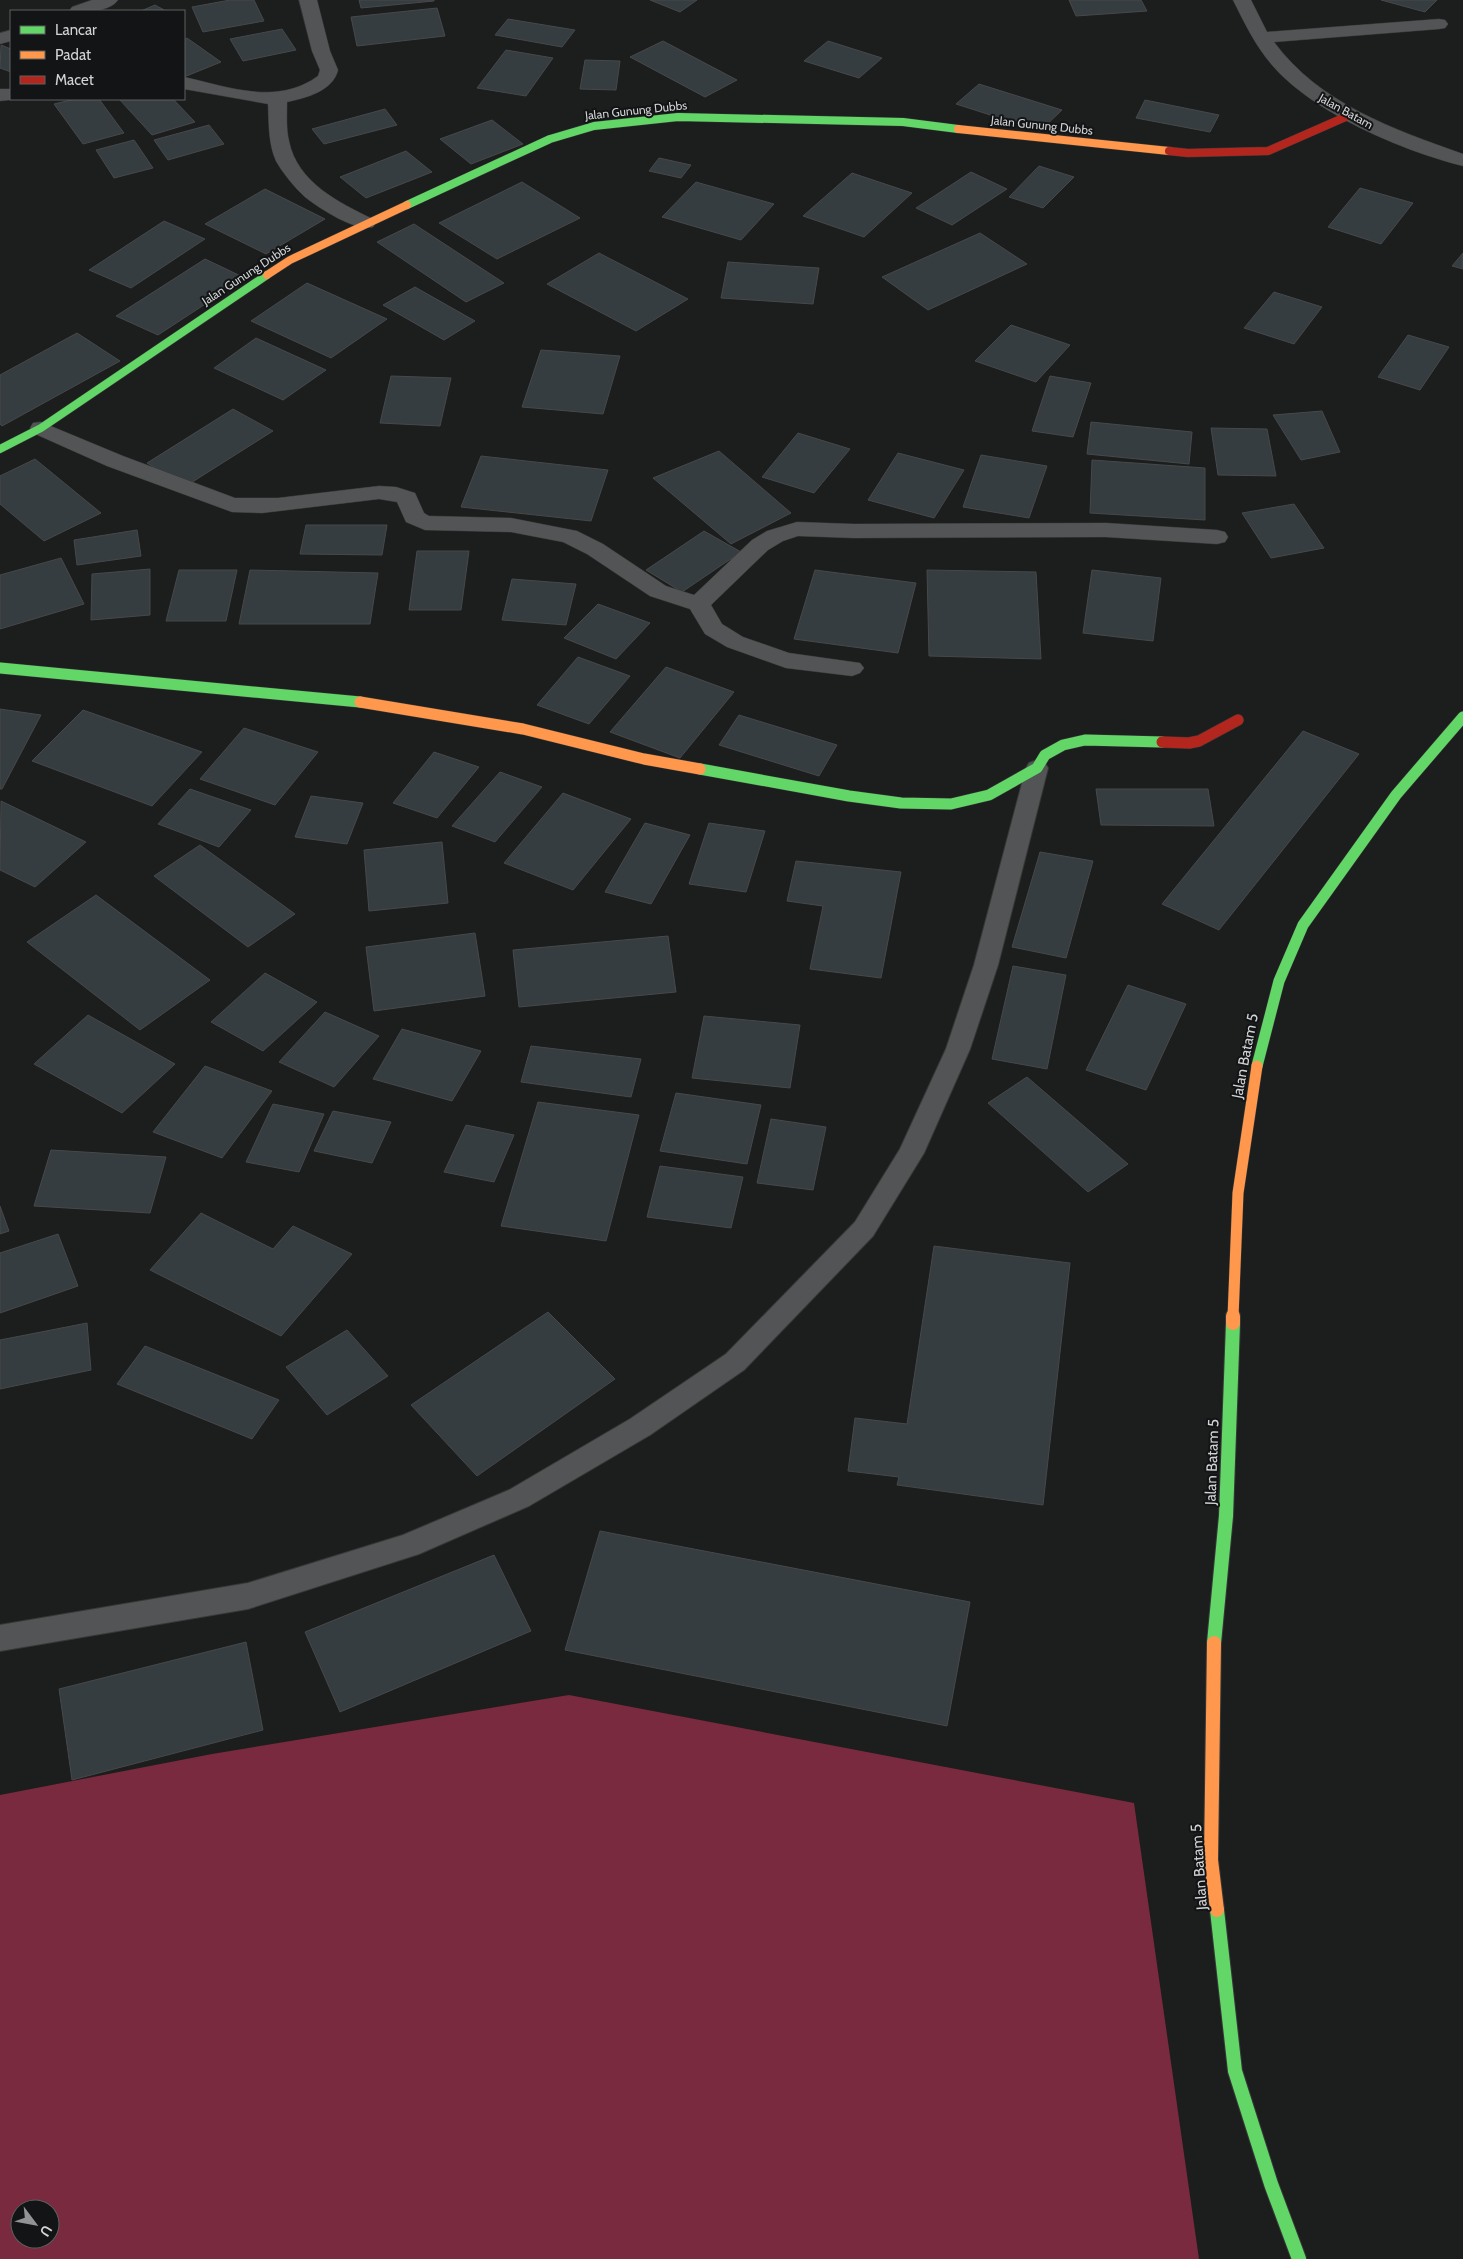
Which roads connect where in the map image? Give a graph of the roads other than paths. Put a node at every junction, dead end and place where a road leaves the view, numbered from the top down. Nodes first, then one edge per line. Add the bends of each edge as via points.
1 (109, 0) edge
2 (308, 0) edge
3 (1242, 0) edge
4 (81, 10) edge
5 (1439, 24) dead end
6 (1261, 38) junction
7 (185, 83) edge
8 (277, 99) junction
9 (1350, 115) junction
10 (1463, 160) edge
11 (366, 223) junction
12 (41, 428) junction
13 (0, 449) edge
14 (1217, 537) dead end
15 (699, 604) junction
16 (0, 668) edge
17 (852, 668) dead end
18 (1463, 716) edge
19 (1238, 720) dead end
20 (1037, 768) junction
21 (0, 1638) edge
22 (1300, 2259) edge

1 - 4 street
2 - 8 street via 329,70 319,84
3 - 6 street, Jalan Batam
5 - 6 street
6 - 9 street, Jalan Batam via 1286,70 1308,90
7 - 8 street
8 - 11 street via 280,141 286,161 311,192
9 - 10 street, Jalan Batam via 1391,135
9 - 11 street, Jalan Gunung Dubbs via 1268,151 1198,153 1010,136 903,122 678,117 594,126 550,139
11 - 12 street, Jalan Gunung Dubbs via 290,260
12 - 13 street, Jalan Gunung Dubbs
12 - 15 street via 115,461 232,505 242,507 396,492 406,498 414,518 425,523 511,525 570,536 596,549 658,590
14 - 15 street via 1106,530 854,531 798,528 760,545
15 - 17 street via 713,629 735,642 786,660
16 - 20 street via 355,701 523,728 644,758 901,803 951,804 989,795
18 - 22 street, Jalan Batam 5 via 1359,846 1300,932 1276,986 1266,1022 1238,1193 1226,1516 1212,1661 1211,1860 1235,2071 1271,2184
19 - 20 street via 1189,743 1085,740 1069,743 1050,750
20 - 21 lane via 986,964 958,1049 911,1153 864,1229 735,1362 640,1427 519,1498 409,1545 248,1596

